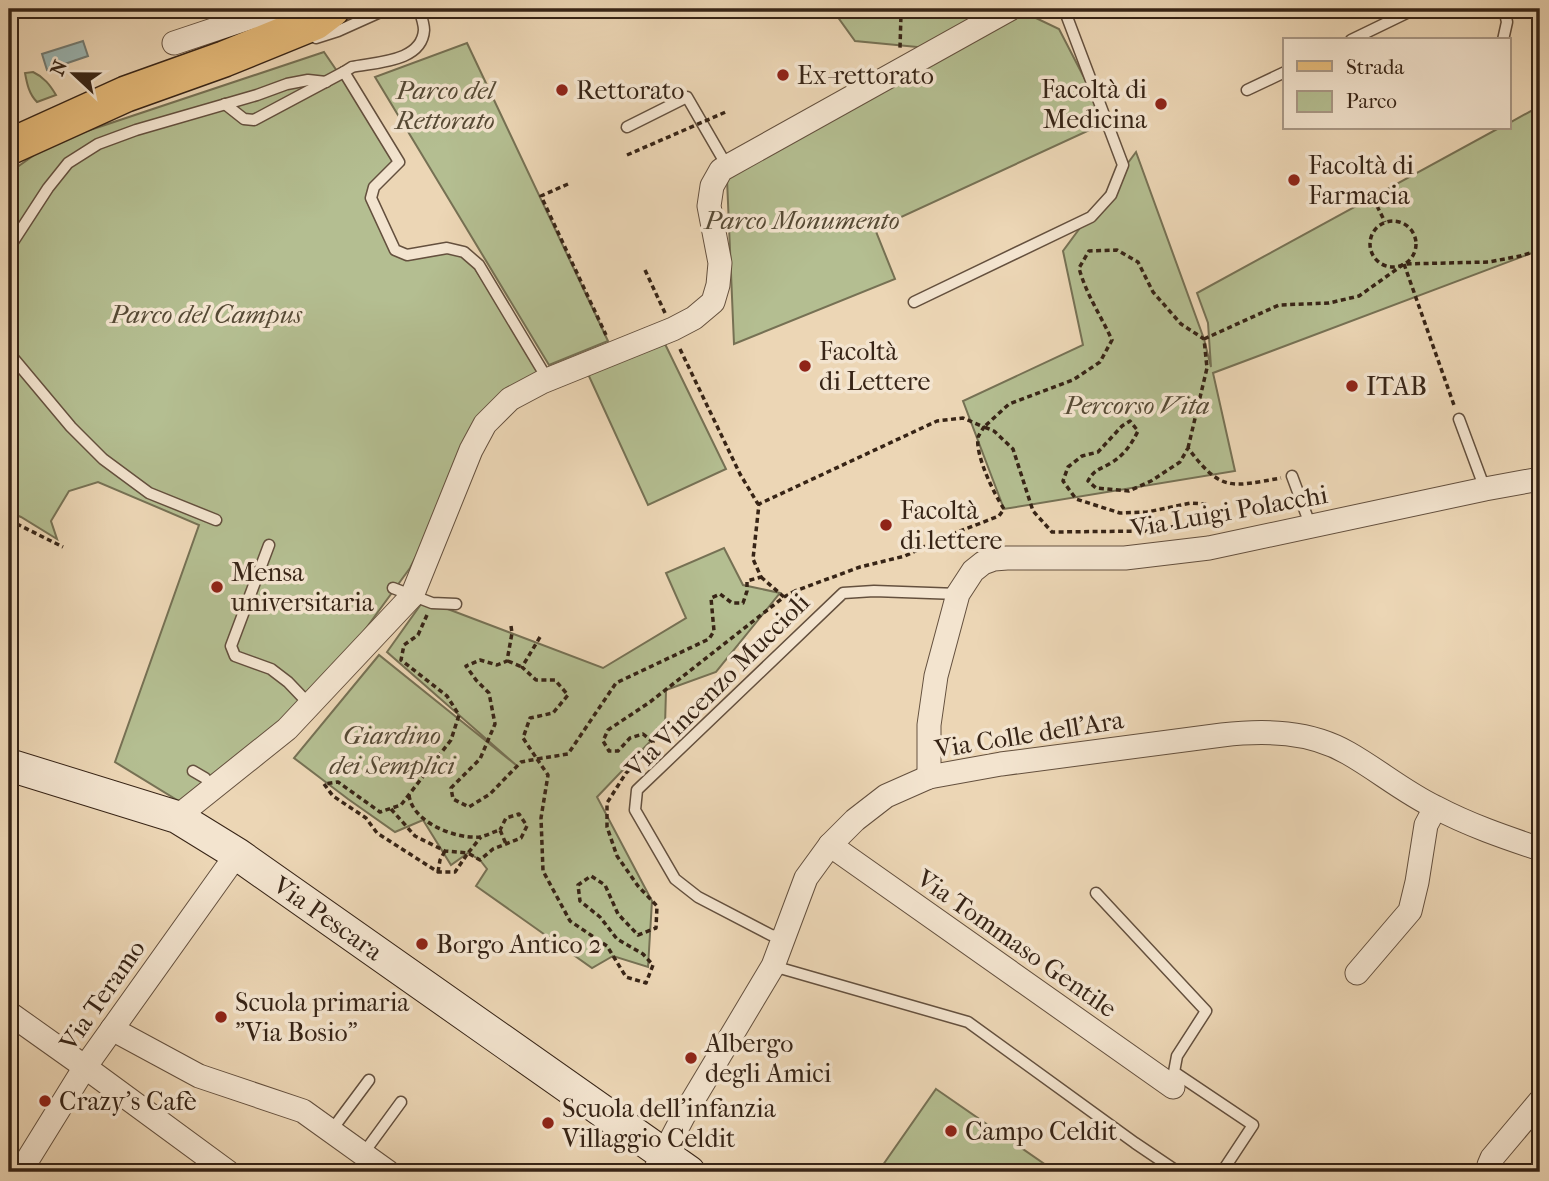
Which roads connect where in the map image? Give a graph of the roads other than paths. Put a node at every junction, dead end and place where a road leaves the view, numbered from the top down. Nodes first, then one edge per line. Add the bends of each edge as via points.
1 (276, 9) edge
2 (332, 9) edge
3 (387, 9) edge
4 (419, 9) edge
5 (1010, 9) edge
6 (1064, 9) edge
7 (1415, 9) edge
8 (1504, 9) edge
9 (1355, 38) edge
10 (1503, 38) edge
11 (174, 43) dead end
12 (303, 43) dead end
13 (243, 47) junction
14 (344, 72) junction
15 (1283, 73) edge
16 (326, 82) junction
17 (1247, 90) dead end
18 (126, 94) junction
19 (225, 104) junction
20 (627, 127) dead end
21 (9, 130) edge
22 (9, 147) edge
23 (727, 166) junction
24 (9, 248) edge
25 (914, 302) dead end
26 (9, 353) edge
27 (548, 380) junction
28 (1460, 419) road end
29 (1292, 476) road end
30 (1540, 479) edge
31 (1485, 489) junction
32 (216, 520) dead end
33 (1311, 527) junction
34 (269, 545) dead end
35 (958, 594) junction
36 (412, 596) junction
37 (456, 604) dead end
38 (310, 705) junction
39 (9, 765) edge
40 (193, 771) dead end
41 (929, 777) junction
42 (213, 788) junction
43 (1435, 807) junction
44 (177, 817) junction
45 (830, 845) junction
46 (1540, 849) edge
47 (237, 854) junction
48 (1096, 893) dead end
49 (783, 937) junction
50 (773, 966) junction
51 (1357, 973) dead end
52 (9, 1013) edge
53 (112, 1029) junction
54 (85, 1067) junction
55 (369, 1080) dead end
56 (1173, 1087) dead end
57 (1540, 1101) edge
58 (401, 1102) dead end
59 (331, 1131) junction
60 (363, 1154) junction
61 (669, 1166) edge
62 (20, 1172) edge
63 (228, 1172) edge
64 (388, 1172) edge
65 (1178, 1172) edge
66 (1222, 1172) edge
67 (1489, 1172) edge

1 - 13 street
2 - 13 main road via 316,22
3 - 12 lane
4 - 14 lane via 424,30 418,47 405,57
5 - 23 street
6 - 25 lane via 1123,165 1111,195 1091,217
7 - 9 lane
8 - 10 lane
11 - 13 street
13 - 18 main road
14 - 16 lane
14 - 27 lane via 399,162 374,187 371,198 395,250 407,255 447,248 480,265
15 - 17 lane
16 - 19 lane via 287,84
16 - 19 lane via 254,120 244,119
18 - 21 main road via 81,104
18 - 22 main road
19 - 24 lane via 136,130 68,163
20 - 23 lane via 687,97
23 - 27 street via 712,186 709,206 720,263 713,302 673,329
26 - 32 lane via 103,458 149,493
27 - 36 street via 510,399 485,424
28 - 31 lane
29 - 33 lane
30 - 31 street, Via Luigi Polacchi
31 - 33 street, Via Luigi Polacchi
33 - 35 street, Via Luigi Polacchi via 1209,548 1125,558 994,559 973,571
34 - 38 lane via 231,646 235,656 271,668
35 - 41 street, Via Luigi Polacchi via 936,676 929,725
35 - 49 lane, Via Vincenzo Muccioli via 843,593 637,790 635,810 675,879 698,897
36 - 37 lane
36 - 38 street
38 - 42 street
39 - 44 street, Via Pescara
40 - 42 lane
41 - 43 street, Via Colle dell'Ara via 1269,732 1326,742
41 - 45 street, Via Colle dell'Ara via 886,796
42 - 44 street
43 - 46 street, Via Colle dell'Ara via 1480,829
43 - 51 street via 1426,825 1410,911
44 - 47 street, Via Pescara
45 - 49 street, Via Colle dell'Ara via 806,878
45 - 56 street, Via Tommaso Gentile
47 - 53 street, Via Teramo
47 - 61 street, Via Pescara
48 - 66 lane via 1206,1011 1177,1056 1174,1072 1253,1125
49 - 50 street, Via Colle dell'Ara
50 - 61 street, Via Colle dell'Ara via 684,1115
50 - 65 lane via 968,1022
52 - 54 street
53 - 54 street, Via Teramo
53 - 59 street via 199,1076 303,1111
54 - 62 street, Via Teramo
54 - 63 street
55 - 59 lane
57 - 67 street via 1492,1158
58 - 60 lane
59 - 60 street
60 - 64 street

